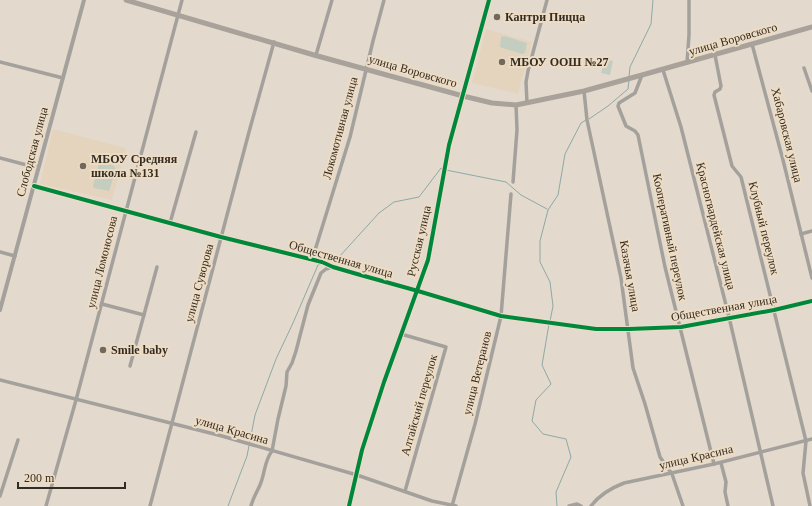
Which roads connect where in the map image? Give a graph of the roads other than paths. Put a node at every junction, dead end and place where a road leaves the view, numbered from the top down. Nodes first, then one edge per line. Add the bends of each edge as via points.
1 (84, 0) edge
2 (126, 0) edge
3 (182, 0) edge
4 (332, 0) edge
5 (384, 0) edge
6 (489, 0) edge
7 (547, 0) edge
8 (688, 0) edge
9 (178, 15) junction
10 (812, 27) edge
11 (274, 42) junction
12 (752, 44) junction
13 (316, 55) junction
14 (714, 55) junction
15 (0, 62) edge
16 (687, 62) junction
17 (366, 68) junction
18 (804, 68) dead end
19 (663, 70) junction
20 (642, 75) junction
21 (63, 78) junction
22 (584, 90) junction
23 (812, 91) edge
24 (464, 96) junction
25 (527, 103) junction
26 (516, 105) junction
27 (196, 132) dead end
28 (0, 158) edge
29 (38, 168) junction
30 (513, 182) dead end
31 (34, 186) junction
32 (511, 194) dead end
33 (126, 211) junction
34 (170, 223) junction
35 (812, 231) edge
36 (801, 234) junction
37 (221, 237) junction
38 (0, 252) edge
39 (15, 256) junction
40 (312, 260) junction
41 (333, 266) junction
42 (158, 267) dead end
43 (812, 278) edge
44 (418, 291) junction
45 (812, 301) edge
46 (102, 304) junction
47 (0, 310) edge
48 (774, 310) junction
49 (144, 315) junction
50 (501, 316) junction
51 (729, 317) junction
52 (681, 327) junction
53 (629, 329) junction
54 (401, 334) junction
55 (130, 366) dead end
56 (0, 380) edge
57 (76, 400) junction
58 (172, 424) junction
59 (18, 440) dead end
60 (812, 440) edge
61 (806, 441) junction
62 (272, 451) junction
63 (760, 452) junction
64 (721, 463) junction
65 (714, 464) junction
66 (672, 474) junction
67 (357, 475) junction
68 (405, 491) junction
69 (0, 496) edge
70 (46, 506) edge
71 (150, 506) edge
72 (251, 506) edge
73 (349, 506) edge
74 (453, 506) edge
75 (569, 506) edge
76 (581, 506) edge
77 (591, 506) edge
78 (683, 506) edge
79 (728, 506) edge
80 (773, 506) edge
81 (810, 506) edge

1 - 21 street, Слободская улица
2 - 9 main road, улица Воровского
3 - 9 street, улица Ломоносова
4 - 13 street
5 - 17 street, Локомотивная улица
6 - 24 street, Русская улица
7 - 25 street via 528,71
8 - 16 street
9 - 11 main road, улица Воровского
9 - 33 street, улица Ломоносова
10 - 12 main road, улица Воровского
11 - 13 main road, улица Воровского
11 - 37 street, улица Суворова
12 - 14 main road, улица Воровского
12 - 36 street, Хабаровская улица
13 - 17 main road, улица Воровского
14 - 16 main road, улица Воровского
14 - 48 street, Клубный переулок via 721,86 714,95 732,166 741,177
15 - 21 street
16 - 19 main road, улица Воровского
17 - 24 main road, улица Воровского
17 - 40 street, Локомотивная улица via 350,137
18 - 23 street
19 - 20 main road, улица Воровского
19 - 51 street, Красногвардейская улица via 681,127
20 - 22 main road, улица Воровского
20 - 52 street, Кооперативный переулок via 635,92 618,106 626,126 638,135 665,267
21 - 29 street, Слободская улица
22 - 25 main road, улица Воровского
22 - 53 street, Казачья улица via 587,120 621,278
24 - 26 main road, улица Воровского via 492,103
24 - 44 street, Русская улица via 449,145 428,260
25 - 26 main road, улица Воровского
26 - 30 street
27 - 34 street
28 - 29 street
29 - 31 street, Слободская улица
31 - 33 street, Общественная улица
31 - 39 street, Слободская улица
32 - 50 street, улица Ветеранов
33 - 34 street, Общественная улица
33 - 46 street, улица Ломоносова
34 - 37 street, Общественная улица
35 - 36 street
36 - 43 street, Хабаровская улица
37 - 40 street, Общественная улица
37 - 58 street, улица Суворова
38 - 39 street
39 - 47 street, Слободская улица
40 - 41 street, Общественная улица
41 - 44 street, Общественная улица
41 - 62 street via 321,273 308,305 296,351 286,374 286,386
42 - 49 street
44 - 50 street, Общественная улица
44 - 54 street, Русская улица
45 - 48 street, Общественная улица
46 - 49 street
46 - 57 street, улица Ломоносова
48 - 51 street, Общественная улица
48 - 61 street, Клубный переулок
49 - 55 street
50 - 53 street, Общественная улица via 596,329
50 - 74 street, улица Ветеранов
51 - 52 street, Общественная улица
51 - 63 street, Красногвардейская улица
52 - 53 street, Общественная улица
52 - 65 street, Кооперативный переулок
53 - 66 street, Казачья улица via 634,368 660,457
54 - 67 street, Русская улица via 362,450
54 - 68 street, Алтайский переулок via 446,347
56 - 57 street, улица Красина
57 - 58 street, улица Красина
57 - 70 street, улица Ломоносова
58 - 62 street, улица Красина
58 - 71 street, улица Суворова
59 - 69 street
60 - 61 street, улица Красина
61 - 63 street, улица Красина
61 - 81 street, Клубный переулок via 803,474
62 - 67 street, улица Красина
62 - 72 street via 268,455 261,484
63 - 64 street, улица Красина
63 - 80 street, Красногвардейская улица
64 - 65 street, улица Красина
64 - 79 street
65 - 66 street, улица Красина
66 - 77 street, улица Красина via 624,483 598,496
66 - 78 street, Казачья улица
67 - 68 street, улица Красина
67 - 73 street, Русская улица
68 - 74 street, улица Красина
75 - 76 street

